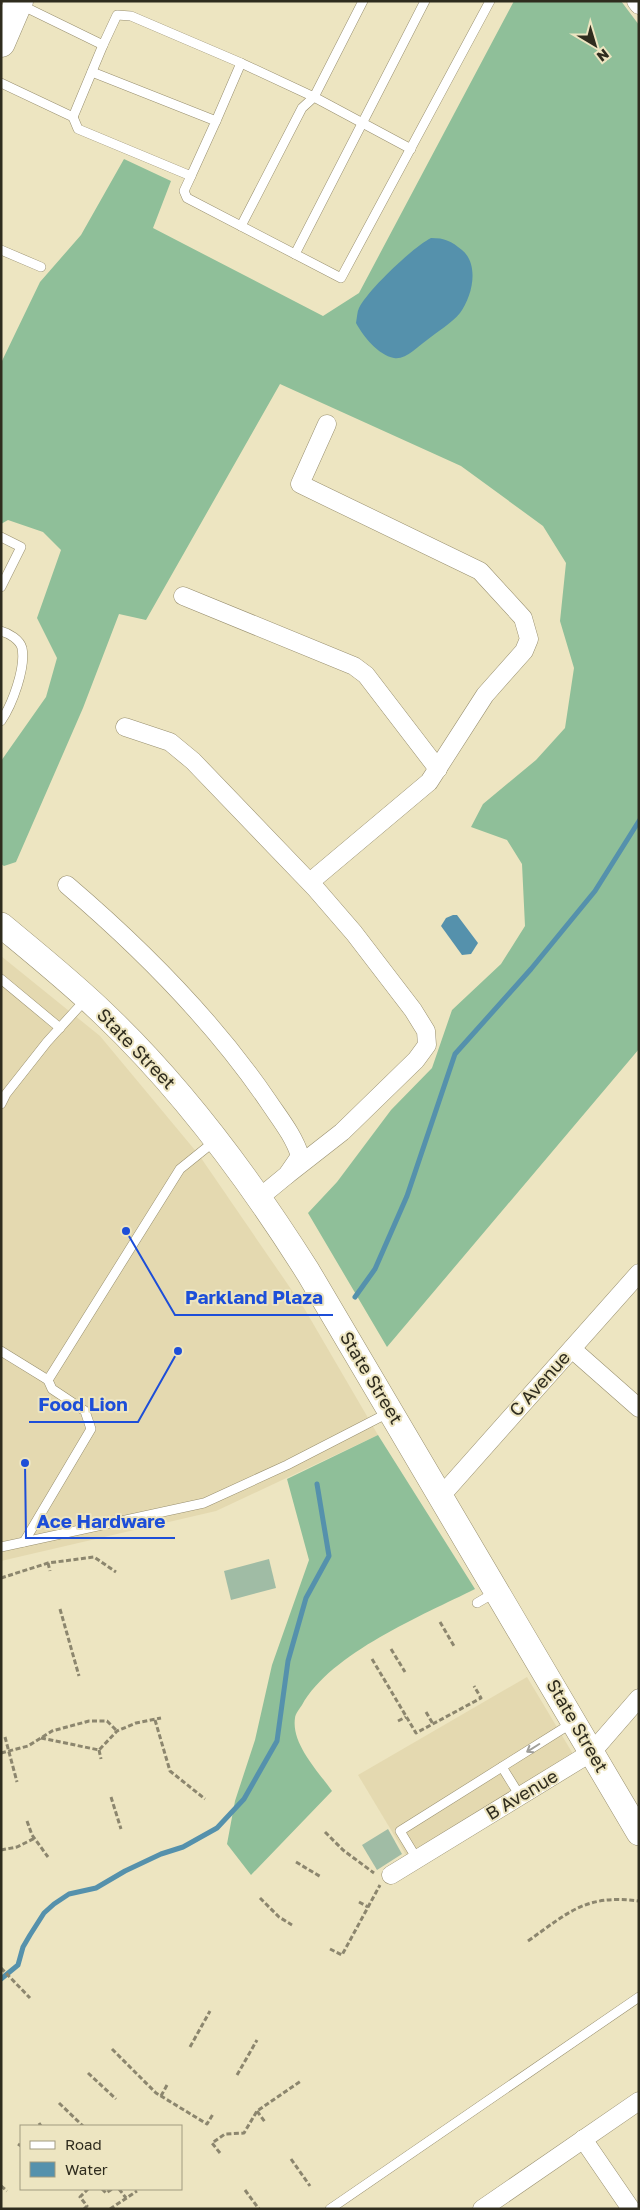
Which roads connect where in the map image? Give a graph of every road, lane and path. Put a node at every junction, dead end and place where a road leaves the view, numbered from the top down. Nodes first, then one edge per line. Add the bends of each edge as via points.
1 (363, 1) edge
2 (425, 1) edge
3 (490, 1) edge
4 (636, 1) edge
5 (18, 3) edge
6 (639, 5) edge
7 (1, 43) edge
8 (103, 45) junction
9 (241, 63) junction
10 (92, 72) junction
11 (1, 83) edge
12 (314, 97) junction
13 (73, 117) junction
14 (216, 121) junction
15 (362, 124) junction
16 (411, 149) junction
17 (191, 176) junction
18 (241, 226) junction
19 (1, 250) edge
20 (295, 254) junction
21 (41, 267) dead end
22 (327, 424) dead end
23 (1, 537) edge
24 (1, 587) edge
25 (183, 596) dead end
26 (1, 631) edge
27 (1, 721) edge
28 (125, 727) dead end
29 (438, 769) junction
30 (310, 882) junction
31 (67, 884) dead end
32 (1, 925) edge
33 (1, 979) edge
34 (87, 998) junction
35 (60, 1028) junction
36 (1, 1104) edge
37 (216, 1140) junction
38 (287, 1175) junction
39 (259, 1198) junction
40 (639, 1273) edge
41 (572, 1349) junction
42 (1, 1351) edge
43 (48, 1380) junction
44 (639, 1408) edge
45 (391, 1412) junction
46 (441, 1496) junction
47 (24, 1542) junction
48 (1, 1547) edge
49 (48, 1563) junction
50 (50, 1571) dead end
51 (116, 1572) dead end
52 (1, 1578) edge
53 (60, 1609) dead end
54 (440, 1622) dead end
55 (454, 1646) dead end
56 (391, 1649) dead end
57 (372, 1659) dead end
58 (405, 1672) dead end
59 (79, 1676) dead end
60 (474, 1686) dead end
61 (639, 1698) edge
62 (426, 1712) dead end
63 (406, 1717) junction
64 (161, 1718) dead end
65 (155, 1720) junction
66 (398, 1721) dead end
67 (574, 1722) junction
68 (432, 1724) junction
69 (117, 1730) junction
70 (4, 1737) dead end
71 (40, 1738) junction
72 (99, 1750) junction
73 (8, 1752) junction
74 (592, 1752) junction
75 (1, 1754) edge
76 (101, 1759) dead end
77 (502, 1767) junction
78 (17, 1782) dead end
79 (520, 1796) junction
80 (111, 1797) dead end
81 (205, 1799) dead end
82 (27, 1821) dead end
83 (120, 1829) dead end
84 (325, 1832) dead end
85 (639, 1833) edge
86 (35, 1838) junction
87 (1, 1850) edge
88 (48, 1857) dead end
89 (417, 1859) junction
90 (296, 1862) dead end
91 (390, 1875) dead end
92 (321, 1877) dead end
93 (260, 1898) dead end
94 (639, 1901) edge
95 (359, 1902) dead end
96 (368, 1907) junction
97 (292, 1925) dead end
98 (528, 1941) dead end
99 (330, 1949) dead end
100 (1, 1968) edge
101 (639, 1997) edge
102 (30, 1998) dead end
103 (210, 2012) dead end
104 (257, 2040) dead end
105 (190, 2046) dead end
106 (112, 2049) dead end
107 (88, 2073) dead end
108 (237, 2075) dead end
109 (301, 2081) dead end
110 (167, 2086) dead end
111 (161, 2096) junction
112 (116, 2100) dead end
113 (639, 2101) edge
114 (58, 2103) dead end
115 (257, 2112) junction
116 (213, 2114) dead end
117 (265, 2122) dead end
118 (82, 2125) edge
119 (583, 2139) junction
120 (220, 2153) dead end
121 (291, 2159) dead end
122 (1, 2186) edge
123 (310, 2186) dead end
124 (87, 2190) edge
125 (120, 2190) edge
126 (245, 2190) dead end
127 (7, 2191) dead end
128 (136, 2191) dead end
129 (126, 2198) junction
130 (639, 2203) edge
131 (84, 2209) edge
132 (110, 2209) edge
133 (259, 2209) edge
134 (330, 2209) edge
135 (482, 2209) edge
136 (630, 2209) edge

1 - 12 lane
2 - 15 lane
3 - 16 lane
4 - 6 street
5 - 7 main road
5 - 8 lane
8 - 9 lane via 117,15 131,16
8 - 10 lane
9 - 12 lane
9 - 14 lane
10 - 13 lane
10 - 14 lane
11 - 13 lane
12 - 15 lane
12 - 18 lane via 302,108
13 - 17 lane via 78,129
14 - 17 lane
15 - 16 lane
15 - 20 lane
16 - 20 lane via 342,278
17 - 18 lane via 184,191 187,198
18 - 20 lane
19 - 21 lane
22 - 29 street via 300,484 480,571 523,618 529,639 524,651 485,696
23 - 24 lane via 21,547
25 - 29 street via 354,666 366,675
26 - 27 lane via 17,640 22,647 22,659 13,695
28 - 30 street via 170,742 193,761
29 - 30 street via 429,782
30 - 38 street via 413,1010 426,1031 427,1046 342,1132
31 - 38 street via 161,970 212,1027 252,1079 296,1143 300,1156
32 - 34 main road, State Street
33 - 35 lane
34 - 35 lane
34 - 37 main road, State Street via 175,1089
35 - 36 lane
37 - 39 main road, State Street
37 - 43 lane via 180,1169
38 - 39 street
39 - 45 main road, State Street via 308,1272
40 - 41 street, C Avenue
41 - 44 street
41 - 46 street, C Avenue
42 - 43 lane
43 - 47 lane via 52,1389 85,1411 91,1429
45 - 46 main road, State Street
45 - 47 lane via 204,1503
46 - 67 main road, State Street via 487,1597
47 - 48 lane
49 - 50 path
49 - 51 path via 94,1557
49 - 52 path
53 - 59 path
54 - 55 path
56 - 58 path
57 - 63 path
60 - 68 path via 481,1698
61 - 74 street, B Avenue
62 - 68 path
63 - 66 path
63 - 68 path via 416,1733
64 - 65 path
65 - 69 path
65 - 81 path via 170,1771
67 - 74 main road, State Street
67 -> 77 lane
69 - 71 path via 106,1721 95,1720 52,1731
69 - 72 path
70 - 73 path
71 - 72 path
71 - 73 path via 28,1746
72 - 76 path
73 - 75 path
73 - 78 path
74 - 79 street, B Avenue
74 - 85 main road, State Street
77 - 79 lane
77 - 89 lane via 400,1831
79 - 89 street, B Avenue
80 - 83 path
82 - 86 path
84 - 96 path via 343,1850 373,1871 380,1885
86 - 87 path
86 - 88 path
89 - 91 street, B Avenue
90 - 92 path
93 - 97 path
94 - 98 path via 606,1898 585,1903
95 - 96 path
96 - 99 path via 342,1955
100 - 102 path
101 - 134 lane
103 - 105 path
104 - 108 path
106 - 111 path
107 - 112 path
109 - 115 path
110 - 111 path
111 - 116 path via 207,2124
113 - 119 street
114 - 118 path
115 - 117 path
115 - 120 path via 244,2133 225,2134 212,2143
119 - 135 street
119 - 136 street
121 - 123 path
122 - 127 path
124 - 131 path via 80,2196 87,2206
125 - 129 path
126 - 133 path
128 - 129 path
129 - 132 path
130 - 136 lane

